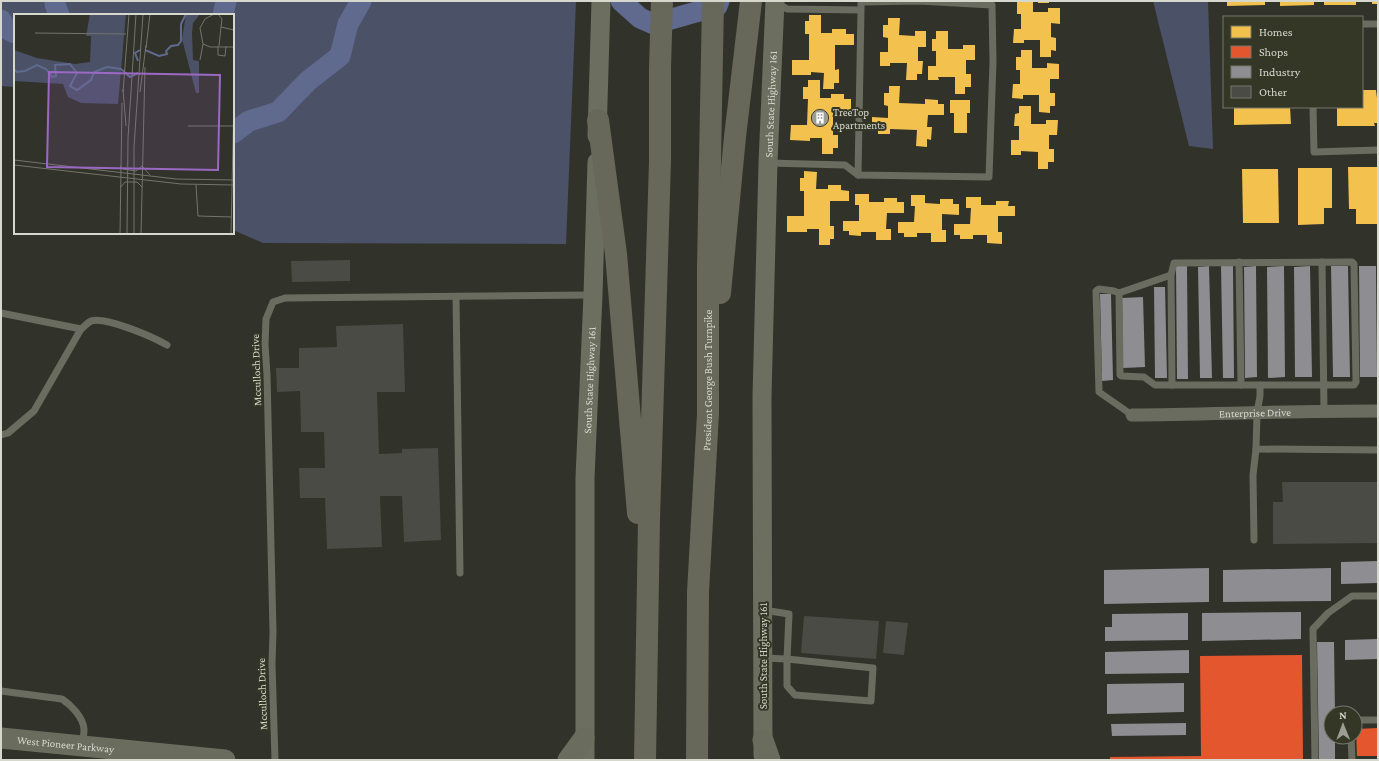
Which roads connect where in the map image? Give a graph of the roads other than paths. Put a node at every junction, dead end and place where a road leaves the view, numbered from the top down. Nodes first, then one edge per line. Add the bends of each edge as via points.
1 (601, 1) edge
2 (662, 1) edge
3 (713, 1) edge
4 (775, 2) edge
5 (750, 9) edge
6 (861, 10) junction
7 (1363, 24) edge
8 (1378, 24) edge
9 (1313, 108) edge
10 (598, 120) junction
11 (1378, 150) edge
12 (768, 163) junction
13 (858, 175) junction
14 (1239, 262) junction
15 (1322, 262) junction
16 (1171, 275) junction
17 (1119, 293) junction
18 (593, 295) junction
19 (456, 296) junction
20 (1, 313) edge
21 (81, 329) junction
22 (167, 345) dead end
23 (1172, 385) junction
24 (1241, 385) junction
25 (1260, 385) junction
26 (1324, 385) junction
27 (1324, 411) junction
28 (1378, 411) edge
29 (1257, 413) junction
30 (708, 414) junction
31 (1132, 415) joint
32 (1, 435) edge
33 (1256, 448) junction
34 (1378, 450) edge
35 (1254, 540) dead end
36 (460, 573) dead end
37 (648, 593) junction
38 (1378, 596) edge
39 (763, 610) junction
40 (763, 658) junction
41 (787, 659) junction
42 (1, 691) edge
43 (1363, 720) edge
44 (1378, 720) edge
45 (1, 738) edge
46 (584, 738) junction
47 (1351, 745) edge
48 (82, 746) junction
49 (763, 750) edge
50 (164, 757) edge
51 (645, 759) edge
52 (225, 760) edge
53 (275, 760) edge
54 (568, 760) edge
55 (585, 760) edge
56 (594, 760) edge
57 (697, 760) edge
58 (754, 760) edge
59 (770, 760) edge
60 (1315, 760) edge
61 (1352, 760) edge

1 - 10 main road, South State Highway 161
2 - 37 highway
3 - 30 highway, President George Bush Turnpike
4 - 6 lane via 787,9
4 - 12 main road, South State Highway 161
5 - 30 highway
6 - 13 lane
6 - 13 lane via 861,2 919,1 992,5 993,62 989,177
7 - 8 lane
9 - 11 lane via 1314,152
10 - 18 main road, South State Highway 161
10 - 37 highway via 616,254 636,501
12 - 13 lane via 845,165
12 - 39 main road, South State Highway 161 via 762,397
14 - 15 lane
14 - 16 lane via 1174,263
14 - 24 lane
15 - 26 lane
15 - 26 lane via 1354,264 1356,382 1354,385
16 - 17 lane
16 - 23 lane
17 - 23 lane via 1120,374 1144,377 1155,385
17 - 31 lane via 1102,289 1096,291 1099,392
18 - 19 lane, Mcculloch Drive
18 - 46 main road, South State Highway 161 via 585,478
19 - 36 lane
19 - 53 lane, Mcculloch Drive via 285,298 273,302 266,319
20 - 21 lane
21 - 22 lane via 91,321 105,320 153,337
21 - 32 lane via 34,411 8,433
23 - 24 lane
24 - 25 lane
25 - 26 lane
25 - 29 lane
26 - 27 lane
27 - 28 street, Enterprise Drive
27 - 29 street, Enterprise Drive
29 - 31 street, Enterprise Drive
29 - 33 lane
30 - 57 highway, President George Bush Turnpike via 698,592
33 - 34 lane
33 - 35 lane via 1253,474
37 - 51 highway
38 - 60 lane via 1352,596 1328,613 1313,629
39 - 40 main road, South State Highway 161
39 - 41 lane via 789,614
40 - 41 lane
40 - 49 main road, South State Highway 161
41 - 41 lane via 873,668 870,701 795,695 787,686
42 - 48 lane via 62,699 70,704 84,728
43 - 44 lane
45 - 48 main road, West Pioneer Parkway
46 - 54 main road
46 - 55 main road, South State Highway 161
46 - 56 main road
47 - 61 lane
48 - 50 main road, West Pioneer Parkway
49 - 58 main road
49 - 59 main road
50 - 52 main road, West Pioneer Parkway

